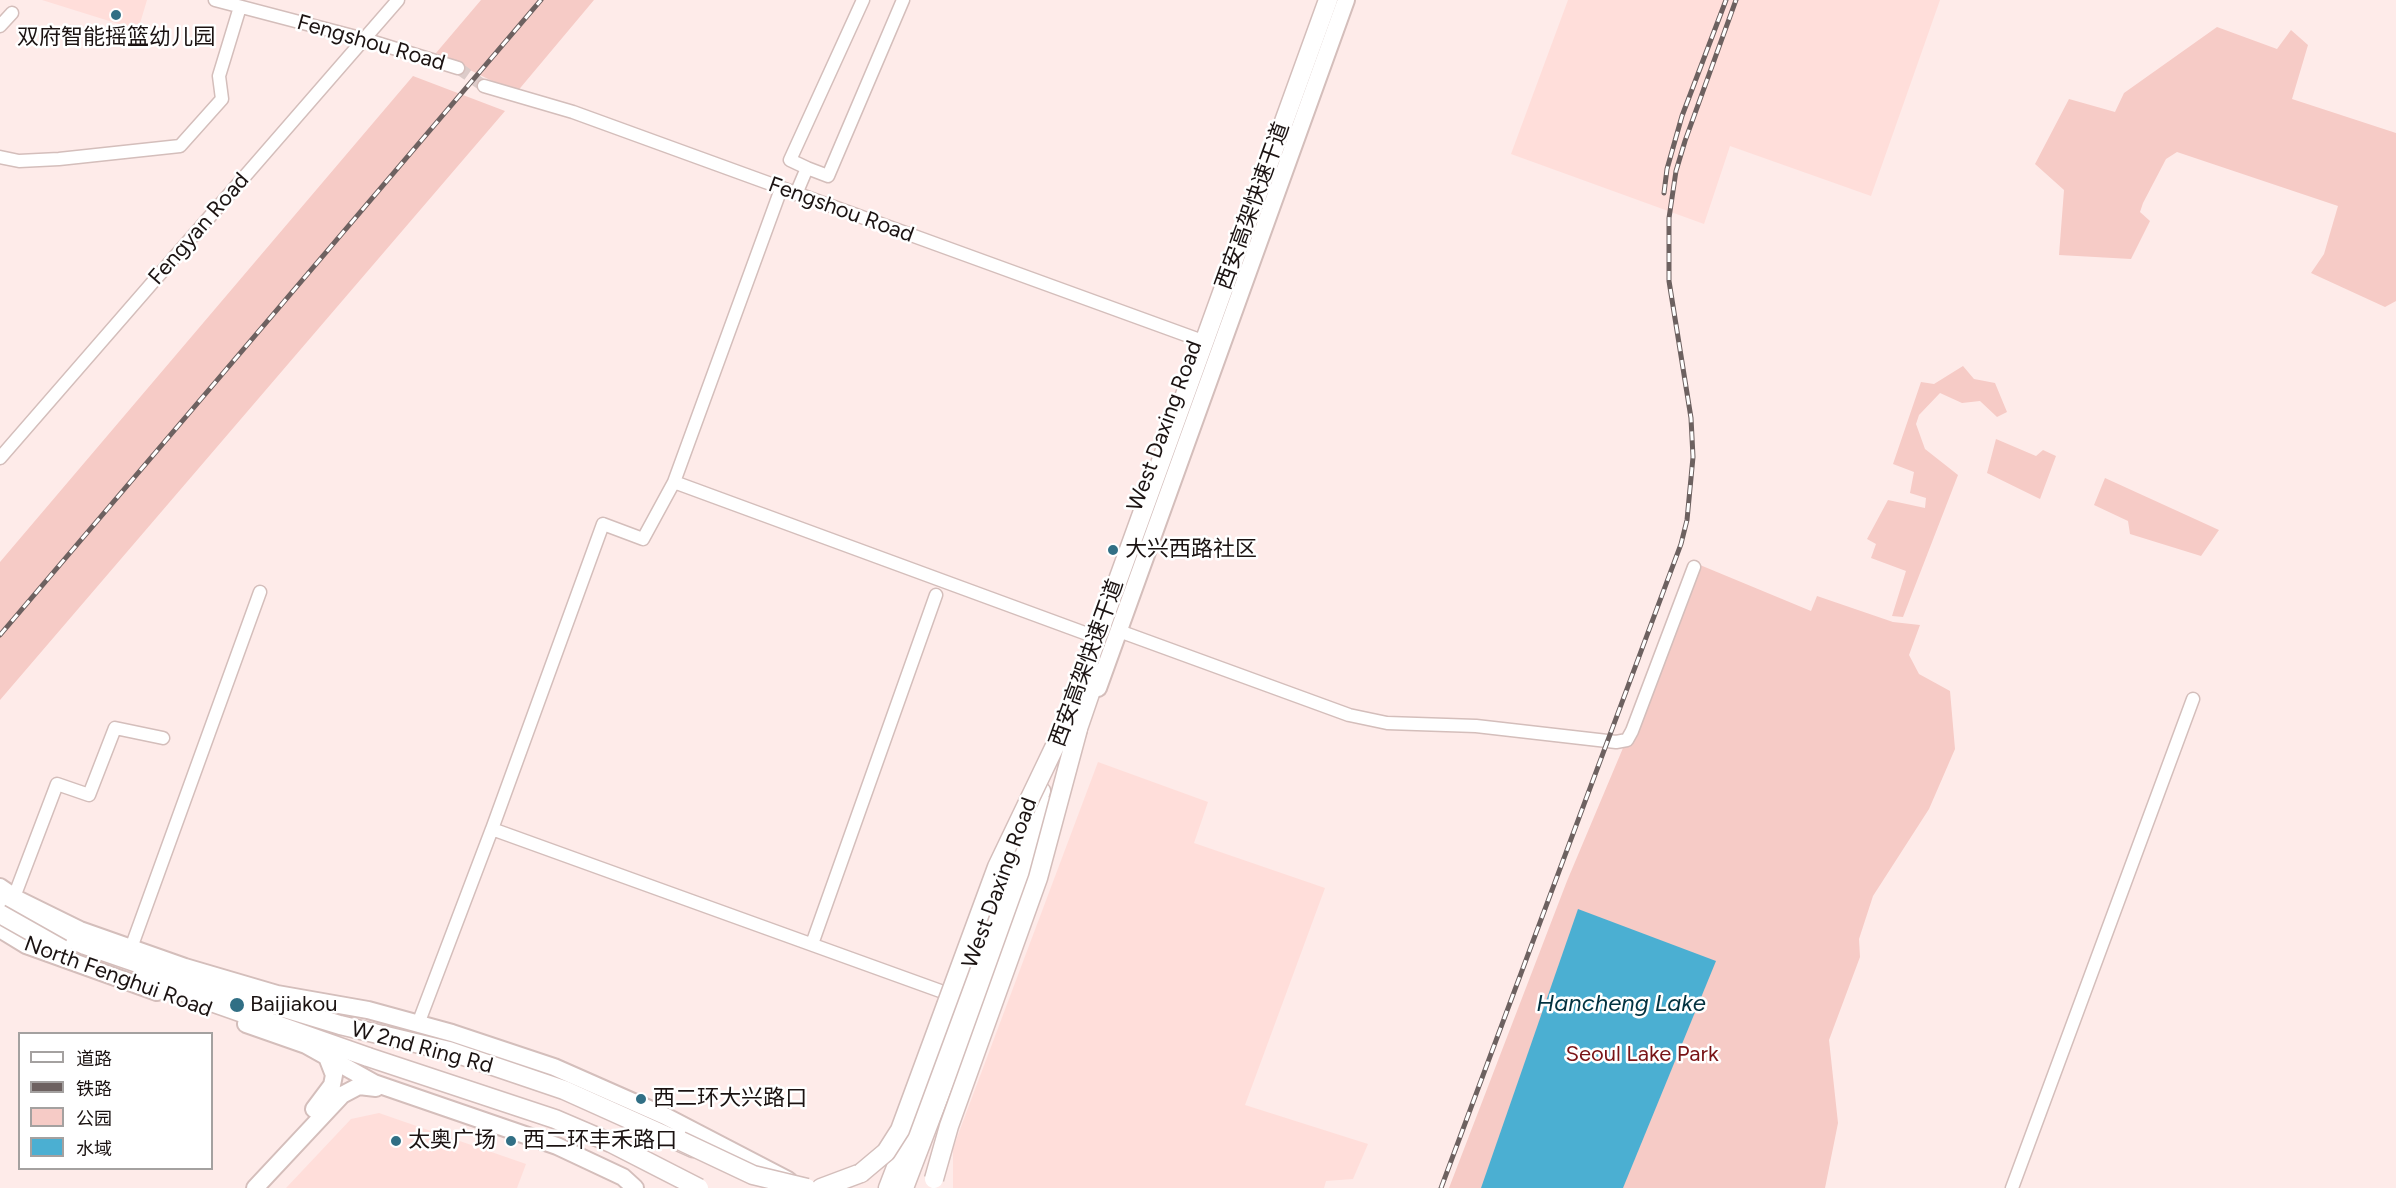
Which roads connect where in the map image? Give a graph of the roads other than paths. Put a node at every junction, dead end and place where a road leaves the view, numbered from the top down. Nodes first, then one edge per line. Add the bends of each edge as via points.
1 (215, 0) edge
2 (398, 0) edge
3 (863, 0) edge
4 (903, 0) edge
5 (1319, 0) edge
6 (1328, 0) edge
7 (1340, 0) edge
8 (1346, 0) edge
9 (240, 7) junction
10 (12, 13) dead end
11 (0, 26) edge
12 (364, 39) junction
13 (458, 68) tunnel mouth
14 (484, 86) tunnel mouth
15 (0, 157) edge
16 (807, 168) junction
17 (781, 189) junction
18 (796, 194) junction
19 (1197, 339) junction
20 (0, 458) edge
21 (674, 482) junction
22 (1694, 567) dead end
23 (260, 592) dead end
24 (936, 595) dead end
25 (1119, 632) junction
26 (1090, 635) junction
27 (2193, 699) dead end
28 (1071, 727) junction
29 (163, 738) dead end
30 (492, 829) junction
31 (5, 895) edge
32 (0, 914) edge
33 (0, 929) edge
34 (0, 942) edge
35 (812, 944) junction
36 (26, 945) junction
37 (131, 948) junction
38 (185, 967) junction
39 (958, 997) junction
40 (264, 1002) junction
41 (418, 1024) junction
42 (306, 1045) joint
43 (331, 1052) junction
44 (393, 1089) junction
45 (681, 1141) junction
46 (241, 1188) edge
47 (255, 1188) edge
48 (635, 1188) edge
49 (699, 1188) edge
50 (770, 1188) edge
51 (802, 1188) edge
52 (807, 1188) edge
53 (820, 1188) edge
54 (883, 1188) edge
55 (888, 1188) edge
56 (904, 1188) edge
57 (925, 1188) edge
58 (933, 1188) edge
59 (2012, 1188) edge

1 - 9 street, Fengshou Road
2 - 12 street, Fengyan Road
3 - 16 street via 790,160
4 - 16 street via 828,176
5 - 19 main road, West Daxing Road
6 - 28 highway, 西安高架快速干道
7 - 28 highway, 西安高架快速干道
8 - 25 main road, West Daxing Road
9 - 12 street, Fengshou Road
9 - 15 street via 219,76 222,99 180,147 59,159 19,161
10 - 11 street
12 - 13 street, Fengshou Road
12 - 20 street, Fengyan Road
14 - 17 street, Fengshou Road via 573,112
16 - 18 street
17 - 18 street, Fengshou Road
17 - 21 street
18 - 19 street, Fengshou Road
19 - 26 main road, West Daxing Road
21 - 26 street
21 - 30 street via 643,539 603,524
22 - 25 street via 1632,731 1627,740 1616,742 1476,726 1387,723 1359,717
23 - 37 street
24 - 35 street
25 - 57 main road, West Daxing Road via 1008,936 930,1161
26 - 39 main road, West Daxing Road
27 - 59 street
28 - 53 highway, bridge via 997,867 900,1131 886,1152 861,1173
28 - 55 highway, 西安高架快速干道, bridge
28 - 56 highway, 西安高架快速干道, bridge via 1034,852
28 - 58 highway, bridge via 1038,878 949,1126
29 - 31 street via 115,728 89,795 57,784
30 - 35 street
30 - 41 street
31 - 37 main road, North Fenghui Road via 80,930
31 - 40 highway, W 2nd Ring Rd via 29,919 85,945
32 - 43 highway, W 2nd Ring Rd, bridge via 62,949
33 - 36 main road, North Fenghui Road
34 - 36 main road
35 - 39 street
36 - 42 main road, North Fenghui Road
37 - 38 main road, North Fenghui Road
38 - 40 highway
38 - 41 main road, North Fenghui Road via 277,993
39 - 54 main road, West Daxing Road via 890,1180
40 - 45 highway, W 2nd Ring Rd via 449,1052 564,1090
41 - 51 main road, North Fenghui Road via 554,1067 665,1116
42 - 43 highway
43 - 44 main road via 359,1076
43 - 46 main road via 334,1075 327,1095
43 - 49 highway, W 2nd Ring Rd, bridge via 368,1057 555,1119
44 - 47 main road via 348,1089
44 - 48 main road via 557,1146 623,1177
45 - 50 highway, W 2nd Ring Rd, bridge
45 - 52 highway, bridge via 753,1175

